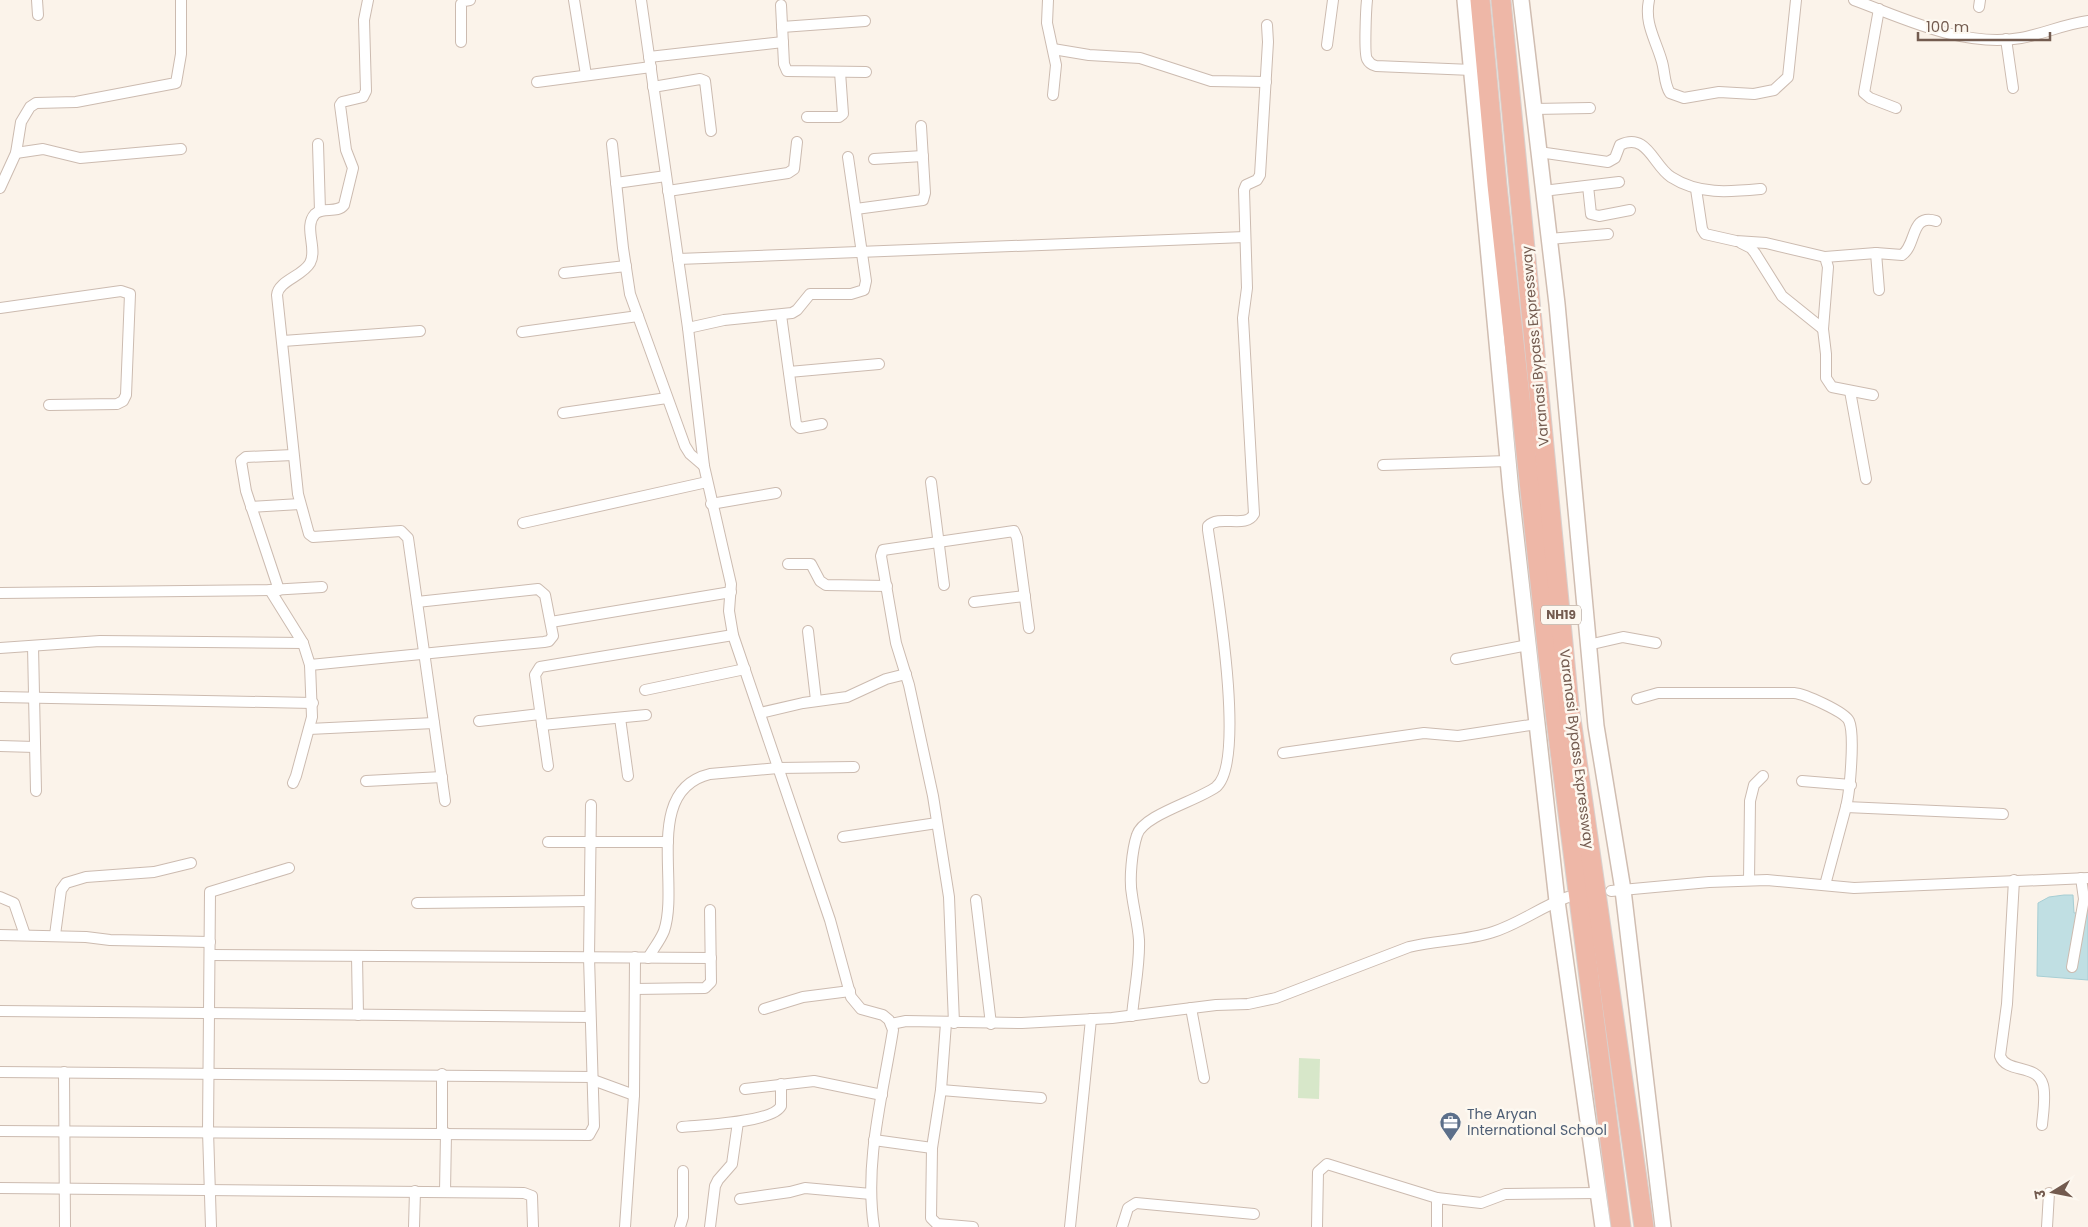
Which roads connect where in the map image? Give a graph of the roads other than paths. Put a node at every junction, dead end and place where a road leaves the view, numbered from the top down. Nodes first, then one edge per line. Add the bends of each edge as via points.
1 (37, 0) edge
2 (181, 0) edge
3 (368, 0) edge
4 (470, 0) edge
5 (574, 0) edge
6 (641, 0) edge
7 (1048, 0) edge
8 (1333, 0) edge
9 (1367, 0) edge
10 (1466, 0) edge
11 (1480, 0) edge
12 (1501, 0) edge
13 (1521, 0) edge
14 (1649, 0) edge
15 (1796, 0) edge
16 (1854, 0) edge
17 (782, 5) dead end
18 (1877, 6) edge
19 (38, 15) dead end
20 (865, 21) dead end
21 (2088, 21) edge
22 (1266, 25) dead end
23 (782, 27) junction
24 (2006, 39) junction
25 (460, 42) dead end
26 (782, 42) junction
27 (1327, 45) dead end
28 (1053, 50) junction
29 (650, 62) junction
30 (1472, 70) junction
31 (840, 72) junction
32 (866, 72) dead end
33 (586, 75) junction
34 (537, 82) dead end
35 (1266, 82) junction
36 (654, 87) junction
37 (2013, 88) dead end
38 (1054, 95) dead end
39 (1590, 108) dead end
40 (1896, 108) dead end
41 (1534, 109) junction
42 (807, 117) dead end
43 (921, 126) dead end
44 (711, 131) dead end
45 (796, 142) dead end
46 (318, 144) dead end
47 (612, 144) dead end
48 (181, 149) dead end
49 (1539, 152) junction
50 (16, 153) junction
51 (923, 156) junction
52 (848, 157) dead end
53 (874, 158) dead end
54 (666, 176) junction
55 (1619, 182) dead end
56 (616, 183) junction
57 (1588, 186) junction
58 (0, 188) edge
59 (1696, 189) junction
60 (1761, 189) dead end
61 (668, 191) junction
62 (1543, 191) junction
63 (856, 209) junction
64 (1630, 210) dead end
65 (320, 211) junction
66 (1936, 221) dead end
67 (1608, 234) dead end
68 (1245, 237) junction
69 (1549, 239) junction
70 (1736, 241) junction
71 (862, 250) junction
72 (1876, 253) junction
73 (1825, 257) junction
74 (678, 259) junction
75 (626, 266) junction
76 (564, 273) dead end
77 (1879, 290) dead end
78 (0, 308) edge
79 (638, 316) junction
80 (781, 316) junction
81 (688, 328) junction
82 (1823, 329) junction
83 (420, 331) dead end
84 (522, 332) dead end
85 (283, 341) junction
86 (879, 364) dead end
87 (789, 372) junction
88 (1850, 391) junction
89 (1872, 395) dead end
90 (668, 398) junction
91 (49, 405) dead end
92 (563, 413) dead end
93 (822, 424) dead end
94 (294, 455) junction
95 (1508, 461) junction
96 (1383, 465) dead end
97 (704, 466) junction
98 (1866, 480) dead end
99 (707, 482) junction
100 (931, 482) dead end
101 (776, 493) dead end
102 (300, 504) junction
103 (712, 504) junction
104 (251, 507) junction
105 (523, 523) dead end
106 (938, 542) junction
107 (788, 564) dead end
108 (944, 585) dead end
109 (887, 586) junction
110 (322, 587) dead end
111 (275, 590) junction
112 (731, 592) junction
113 (0, 594) edge
114 (1025, 596) junction
115 (417, 602) junction
116 (974, 602) dead end
117 (551, 622) junction
118 (1029, 628) dead end
119 (808, 632) dead end
120 (733, 635) junction
121 (1656, 642) dead end
122 (303, 643) junction
123 (1588, 644) junction
124 (1528, 645) junction
125 (33, 646) junction
126 (0, 648) edge
127 (424, 654) junction
128 (1456, 659) dead end
129 (310, 665) junction
130 (745, 669) junction
131 (906, 674) junction
132 (644, 690) dead end
133 (0, 697) edge
134 (34, 698) junction
135 (1637, 699) dead end
136 (816, 700) junction
137 (312, 703) junction
138 (760, 713) junction
139 (540, 714) junction
140 (646, 715) dead end
141 (620, 718) junction
142 (479, 721) dead end
143 (434, 722) junction
144 (1537, 724) junction
145 (542, 726) junction
146 (310, 729) junction
147 (0, 746) edge
148 (35, 748) junction
149 (1283, 753) dead end
150 (548, 766) dead end
151 (854, 767) dead end
152 (778, 768) junction
153 (628, 776) dead end
154 (1764, 776) dead end
155 (442, 777) junction
156 (366, 781) dead end
157 (1802, 781) dead end
158 (293, 782) dead end
159 (1851, 785) junction
160 (36, 791) dead end
161 (446, 801) dead end
162 (591, 805) dead end
163 (1846, 806) junction
164 (2003, 814) dead end
165 (937, 823) junction
166 (843, 837) dead end
167 (548, 842) dead end
168 (668, 842) junction
169 (590, 844) junction
170 (191, 863) dead end
171 (289, 868) dead end
172 (2084, 878) edge
173 (1749, 880) junction
174 (2014, 880) junction
175 (1825, 885) junction
176 (1617, 890) junction
177 (0, 897) edge
178 (1563, 899) junction
179 (976, 900) dead end
180 (589, 901) junction
181 (417, 903) dead end
182 (710, 910) dead end
183 (0, 935) edge
184 (25, 935) junction
185 (55, 935) junction
186 (210, 942) junction
187 (210, 955) junction
188 (357, 956) junction
189 (589, 957) junction
190 (635, 957) junction
191 (648, 958) junction
192 (711, 958) junction
193 (2072, 967) dead end
194 (635, 988) junction
195 (850, 991) junction
196 (1190, 1008) junction
197 (764, 1009) dead end
198 (0, 1011) edge
199 (210, 1014) junction
200 (358, 1015) junction
201 (1132, 1016) junction
202 (590, 1017) junction
203 (1091, 1019) junction
204 (950, 1023) junction
205 (891, 1024) junction
206 (991, 1024) junction
207 (0, 1072) edge
208 (64, 1072) junction
209 (210, 1073) junction
210 (442, 1074) junction
211 (1204, 1078) dead end
212 (592, 1079) junction
213 (781, 1084) junction
214 (745, 1089) dead end
215 (941, 1090) junction
216 (634, 1095) junction
217 (882, 1095) junction
218 (1041, 1098) dead end
219 (738, 1122) junction
220 (2042, 1125) dead end
221 (682, 1126) dead end
222 (0, 1131) edge
223 (63, 1131) junction
224 (208, 1131) junction
225 (444, 1133) junction
226 (874, 1140) junction
227 (932, 1148) junction
228 (683, 1171) dead end
229 (0, 1188) edge
230 (65, 1189) junction
231 (211, 1191) junction
232 (415, 1191) junction
233 (445, 1192) junction
234 (1598, 1192) junction
235 (2049, 1193) dead end
236 (871, 1194) junction
237 (1437, 1198) junction
238 (740, 1199) dead end
239 (1254, 1214) dead end
240 (65, 1227) edge
241 (211, 1227) edge
242 (414, 1227) edge
243 (533, 1227) edge
244 (625, 1227) edge
245 (680, 1227) edge
246 (710, 1227) edge
247 (874, 1227) edge
248 (972, 1227) edge
249 (1070, 1227) edge
250 (1122, 1227) edge
251 (1317, 1227) edge
252 (1437, 1227) edge
253 (1603, 1227) edge
254 (1621, 1227) edge
255 (1644, 1227) edge
256 (1663, 1227) edge
257 (2047, 1227) edge

1 - 19 street
2 - 50 street via 182,46 176,83 76,102 36,103 21,122
3 - 65 street via 364,20 366,91 363,96 340,105 346,150 353,172 342,208
4 - 25 street via 461,4
5 - 33 street
6 - 29 street
7 - 28 street via 1047,23
8 - 27 street
9 - 30 street via 1364,21 1366,55 1370,64
10 - 30 street
11 - 254 highway, Varanasi Bypass Expressway / NH19 via 1549,665
12 - 255 highway, Varanasi Bypass Expressway / NH19 via 1569,705
13 - 41 street
14 - 15 street via 1650,30 1663,64 1668,90 1676,97 1684,98 1718,92 1767,93 1785,81 1790,67
16 - 18 street
17 - 23 street
18 - 24 street via 1939,31
18 - 40 street via 1864,93
20 - 23 street
21 - 24 street
22 - 35 street
23 - 26 street
24 - 37 street
26 - 29 street
26 - 31 street via 787,71
28 - 35 street via 1140,58 1211,80
28 - 38 street via 1056,65
29 - 33 street
29 - 36 street
30 - 95 street
31 - 32 street
31 - 42 street via 843,114 839,117
33 - 34 street
35 - 68 street via 1260,175 1244,190
36 - 44 street via 700,79 705,81
36 - 54 street
39 - 41 street
41 - 49 street
43 - 51 street
45 - 61 street via 794,169 788,173
46 - 65 street
47 - 56 street
48 - 50 street via 80,158 43,149
49 - 59 street via 1608,162 1615,158 1620,145 1638,143 1647,147 1669,176
49 - 62 street
50 - 58 street
51 - 53 street
51 - 63 street via 923,200
52 - 63 street
54 - 56 street
54 - 61 street
55 - 57 street
56 - 75 street
57 - 62 street
57 - 64 street via 1591,214 1599,216
59 - 60 street via 1717,192
59 - 70 street via 1702,229 1706,234
61 - 74 street
62 - 69 street
63 - 71 street
65 - 85 street via 311,222 309,265 277,291
66 - 72 street via 1926,219 1919,224 1904,254
67 - 69 street
68 - 71 street
68 - 201 street via 1247,288 1243,318 1254,514 1248,520 1213,522 1208,526 1223,643 1229,756 1224,775 1216,787 1145,823 1136,836 1131,884 1139,946
69 - 123 street
70 - 73 street via 1766,243
70 - 82 street via 1753,250 1782,296
71 - 74 street
71 - 80 street via 864,290 851,294 810,294 797,310
72 - 73 street
72 - 77 street
73 - 82 street via 1828,267
74 - 81 street
75 - 76 street
75 - 79 street via 630,294
78 - 91 street via 112,292 126,291 130,294 125,399 117,404
79 - 84 street
79 - 90 street
80 - 81 street via 724,320
80 - 87 street
81 - 97 street
82 - 88 street via 1827,383
83 - 85 street
85 - 94 street
86 - 87 street
87 - 93 street via 797,427
88 - 89 street
88 - 98 street
90 - 92 street
90 - 97 street via 685,446
94 - 102 street
94 - 104 street via 246,456 242,459
95 - 96 street
95 - 124 street
97 - 99 street
99 - 103 street
99 - 105 street
100 - 106 street
101 - 103 street
102 - 104 street
102 - 115 street via 310,536 404,532 408,538
103 - 112 street
104 - 111 street
106 - 108 street
106 - 109 street via 883,550
106 - 114 street via 1014,532
107 - 109 street via 811,564 820,581 826,585
109 - 131 street via 896,643
110 - 111 street
111 - 113 street
111 - 122 street
112 - 117 street
112 - 120 street via 729,611
114 - 116 street
114 - 118 street
115 - 117 street via 538,589 546,595
115 - 127 street
117 - 127 street via 549,641
119 - 136 street
120 - 130 street
120 - 139 street via 540,667 535,675
121 - 123 street via 1623,638
122 - 125 street via 100,641
122 - 129 street
123 - 176 street
124 - 128 street
124 - 144 street
125 - 126 street
125 - 134 street
127 - 129 street
127 - 143 street
129 - 137 street
130 - 132 street
130 - 138 street
131 - 136 street via 886,679 853,696
131 - 165 street
133 - 134 street
134 - 137 street
134 - 148 street
135 - 159 street via 1658,693 1794,693 1808,696 1848,718
136 - 138 street
137 - 146 street
138 - 152 street
139 - 142 street
139 - 145 street
140 - 141 street
141 - 145 street
141 - 153 street
143 - 146 street
143 - 155 street
144 - 149 street via 1458,736 1424,733
144 - 178 street
145 - 150 street
146 - 158 street
147 - 148 street
148 - 160 street
151 - 152 street
152 - 168 street via 710,774 691,783 676,800
152 - 195 street via 830,920
154 - 173 street via 1754,785 1750,801
155 - 156 street
155 - 161 street
157 - 159 street
159 - 163 street
162 - 169 street
163 - 164 street
163 - 175 street
165 - 166 street
165 - 204 street via 949,897
167 - 169 street
168 - 169 street
168 - 191 street via 666,919 659,941
169 - 180 street
170 - 185 street via 154,872 86,877 66,884 61,890
171 - 186 street via 212,890
172 - 174 street
172 - 193 street via 2084,899
173 - 175 street
173 - 176 street
174 - 175 street via 1854,888
174 - 220 street via 2007,1004 2000,1056 2005,1063 2036,1073 2040,1079 2044,1093
176 - 256 street
177 - 184 street via 14,902
178 - 196 street via 1497,931 1468,939 1409,947 1275,998 1248,1004
178 - 234 street
179 - 206 street
180 - 181 street
180 - 189 street
182 - 192 street
183 - 184 street
184 - 185 street
185 - 186 street via 110,940
186 - 187 street
187 - 188 street
187 - 199 street
188 - 189 street
188 - 200 street
189 - 190 street
189 - 202 street
190 - 191 street
190 - 194 street
191 - 192 street
192 - 194 street via 711,982 705,988
194 - 216 street
195 - 197 street via 803,997
195 - 205 street via 861,1009 883,1016
196 - 201 street
196 - 211 street
198 - 199 street
199 - 200 street
199 - 209 street
200 - 202 street
201 - 203 street
202 - 212 street
203 - 206 street
203 - 249 street
204 - 205 street via 906,1021
204 - 206 street
204 - 215 street
205 - 217 street via 893,1030
207 - 208 street
208 - 209 street
208 - 223 street
209 - 210 street
209 - 224 street
210 - 212 street
210 - 225 street
212 - 216 street
212 - 225 street via 594,1126 589,1135
213 - 214 street
213 - 217 street via 821,1082
213 - 219 street via 779,1110
215 - 218 street
215 - 227 street
216 - 244 street
217 - 226 street
219 - 221 street
219 - 246 street via 732,1164 715,1186
222 - 223 street
223 - 224 street
223 - 230 street
224 - 225 street
224 - 231 street
225 - 233 street
226 - 227 street
226 - 236 street
227 - 248 street via 931,1218 936,1224
228 - 245 street
229 - 230 street
230 - 231 street
230 - 240 street
231 - 232 street
231 - 241 street
232 - 233 street
232 - 242 street
233 - 243 street via 529,1194 533,1200
234 - 237 street via 1505,1194 1481,1203
234 - 253 street
235 - 257 street
236 - 238 street via 805,1188
236 - 247 street
237 - 251 street via 1327,1164 1318,1172
237 - 252 street
239 - 250 street via 1136,1203 1128,1208

